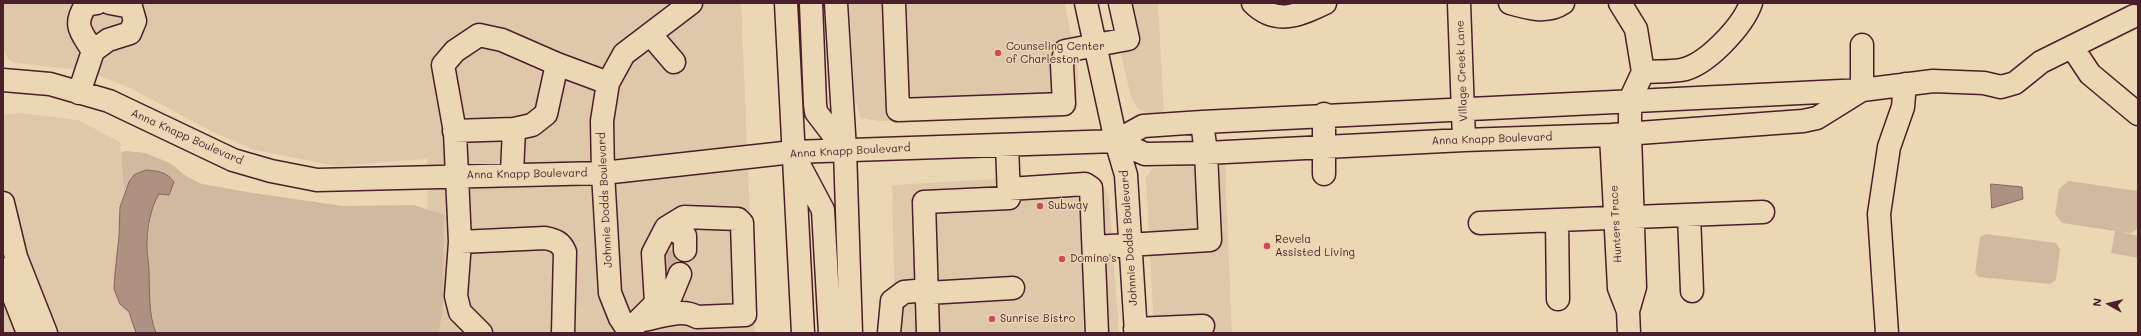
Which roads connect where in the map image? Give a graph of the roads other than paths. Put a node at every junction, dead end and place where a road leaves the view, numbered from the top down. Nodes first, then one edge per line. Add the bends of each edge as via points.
1 (97, 3) edge
2 (110, 3) edge
3 (691, 3) edge
4 (786, 3) edge
5 (811, 3) edge
6 (836, 3) edge
7 (894, 3) edge
8 (1086, 3) edge
9 (1120, 3) edge
10 (1253, 3) edge
11 (1325, 3) edge
12 (1459, 3) edge
13 (1510, 3) edge
14 (1563, 3) edge
15 (1620, 3) edge
16 (1751, 3) edge
17 (2133, 14) edge
18 (650, 34) junction
19 (1862, 44) dead end
20 (1095, 46) junction
21 (2072, 47) junction
22 (93, 51) junction
23 (674, 62) dead end
24 (557, 64) junction
25 (1643, 72) junction
26 (3, 80) edge
27 (608, 83) junction
28 (1905, 84) junction
29 (1862, 90) junction
30 (79, 93) junction
31 (1630, 100) junction
32 (1463, 108) junction
33 (1324, 114) junction
34 (2138, 114) edge
35 (1202, 122) junction
36 (514, 129) junction
37 (454, 131) junction
38 (1620, 134) junction
39 (1464, 140) junction
40 (1116, 141) junction
41 (1007, 145) junction
42 (1324, 148) junction
43 (845, 150) junction
44 (793, 152) junction
45 (1206, 153) junction
46 (602, 173) junction
47 (512, 174) junction
48 (1324, 174) dead end
49 (458, 175) junction
50 (1009, 189) junction
51 (3, 203) edge
52 (1763, 212) dead end
53 (1689, 215) junction
54 (1624, 218) junction
55 (1557, 221) junction
56 (1480, 223) dead end
57 (460, 242) junction
58 (1131, 245) junction
59 (1094, 247) junction
60 (3, 268) edge
61 (676, 278) tunnel mouth
62 (1013, 288) dead end
63 (1692, 291) dead end
64 (927, 292) junction
65 (1558, 299) dead end
66 (656, 303) junction
67 (1203, 326) dead end
68 (641, 330) edge
69 (1135, 331) edge
70 (28, 333) edge
71 (46, 333) edge
72 (480, 333) edge
73 (562, 333) edge
74 (803, 333) edge
75 (830, 333) edge
76 (851, 333) edge
77 (889, 333) edge
78 (928, 333) edge
79 (1097, 333) edge
80 (1629, 333) edge
81 (1888, 333) edge

1 - 22 main road via 86,5 79,16 80,29
2 - 22 main road via 131,7 135,21 130,34 108,40
3 - 18 main road, Johnnie Dodds Boulevard
4 - 44 main road
5 - 43 main road via 816,112
6 - 43 main road
7 - 20 main road via 898,110 1064,104 1062,65 1065,51
8 - 20 main road, Johnnie Dodds Boulevard
9 - 20 main road via 1128,39
10 - 11 main road via 1260,10 1279,17 1300,15
12 - 32 main road, Village Creek Lane
13 - 14 main road via 1533,10 1549,9
15 - 25 main road via 1636,29
16 - 25 main road via 1747,14 1708,58 1682,70
17 - 21 main road, Anna Knapp Boulevard
18 - 23 main road
18 - 27 main road, Johnnie Dodds Boulevard via 624,54
19 - 29 main road
20 - 40 main road, Johnnie Dodds Boulevard
21 - 28 main road, Anna Knapp Boulevard via 2041,62 2015,83 2001,87 1984,83 1933,81
21 - 34 main road via 2090,74
22 - 30 main road
24 - 27 main road
24 - 36 main road via 546,114 532,125
24 - 37 main road via 502,40 480,35 455,51 443,65
25 - 31 main road
26 - 30 main road, Anna Knapp Boulevard via 50,84
27 - 46 main road, Johnnie Dodds Boulevard via 602,121
28 - 29 main road, Anna Knapp Boulevard
28 - 81 main road via 1903,107 1889,147 1880,214
29 - 31 main road, Anna Knapp Boulevard
29 - 38 main road, Anna Knapp Boulevard via 1817,118 1803,121
30 - 49 main road, Anna Knapp Boulevard via 109,102 233,160 271,171 317,180
31 - 32 main road, Anna Knapp Boulevard
31 - 38 main road, Hunters Trace
32 - 33 main road, Anna Knapp Boulevard
32 - 39 main road, Village Creek Lane
33 - 35 main road, Anna Knapp Boulevard
33 - 42 main road
35 - 40 main road, Anna Knapp Boulevard via 1143,126
35 - 45 main road
36 - 37 main road
36 - 47 main road
37 - 49 main road
38 - 39 main road, Anna Knapp Boulevard
38 - 54 main road, Hunters Trace
39 - 42 main road, Anna Knapp Boulevard
40 - 41 main road, Anna Knapp Boulevard
40 - 45 main road, Anna Knapp Boulevard via 1145,154
40 - 58 main road, Johnnie Dodds Boulevard via 1126,175
41 - 43 main road, Anna Knapp Boulevard
41 - 50 main road
42 - 45 main road, Anna Knapp Boulevard
42 - 48 main road
43 - 44 main road, Anna Knapp Boulevard
43 - 76 main road
44 - 46 main road, Anna Knapp Boulevard
44 - 74 main road
44 - 75 main road via 823,210
45 - 58 main road via 1210,240
46 - 47 main road, Anna Knapp Boulevard
46 - 68 main road, Johnnie Dodds Boulevard via 610,293 620,318
47 - 49 main road, Anna Knapp Boulevard
49 - 57 main road
50 - 59 main road via 1085,184 1091,188
50 - 64 main road via 1009,198 924,202
51 - 71 main road via 16,257
52 - 53 main road
53 - 54 main road
53 - 63 main road
54 - 55 main road
54 - 80 main road, Hunters Trace via 1619,288 1628,311
55 - 56 main road
55 - 65 main road
57 - 72 main road via 456,296 460,312
57 - 73 main road via 545,238 562,245 565,252
58 - 59 main road
58 - 69 main road, Johnnie Dodds Boulevard
59 - 79 main road
60 - 70 main road
61 - 66 main road via 671,296
62 - 64 main road
64 - 77 main road via 904,292 892,301
64 - 78 main road
66 - 68 main road
66 - 68 main road via 653,253 666,228 675,243 684,217 738,219 742,224 745,315 697,317 692,314 666,314
67 - 69 main road

